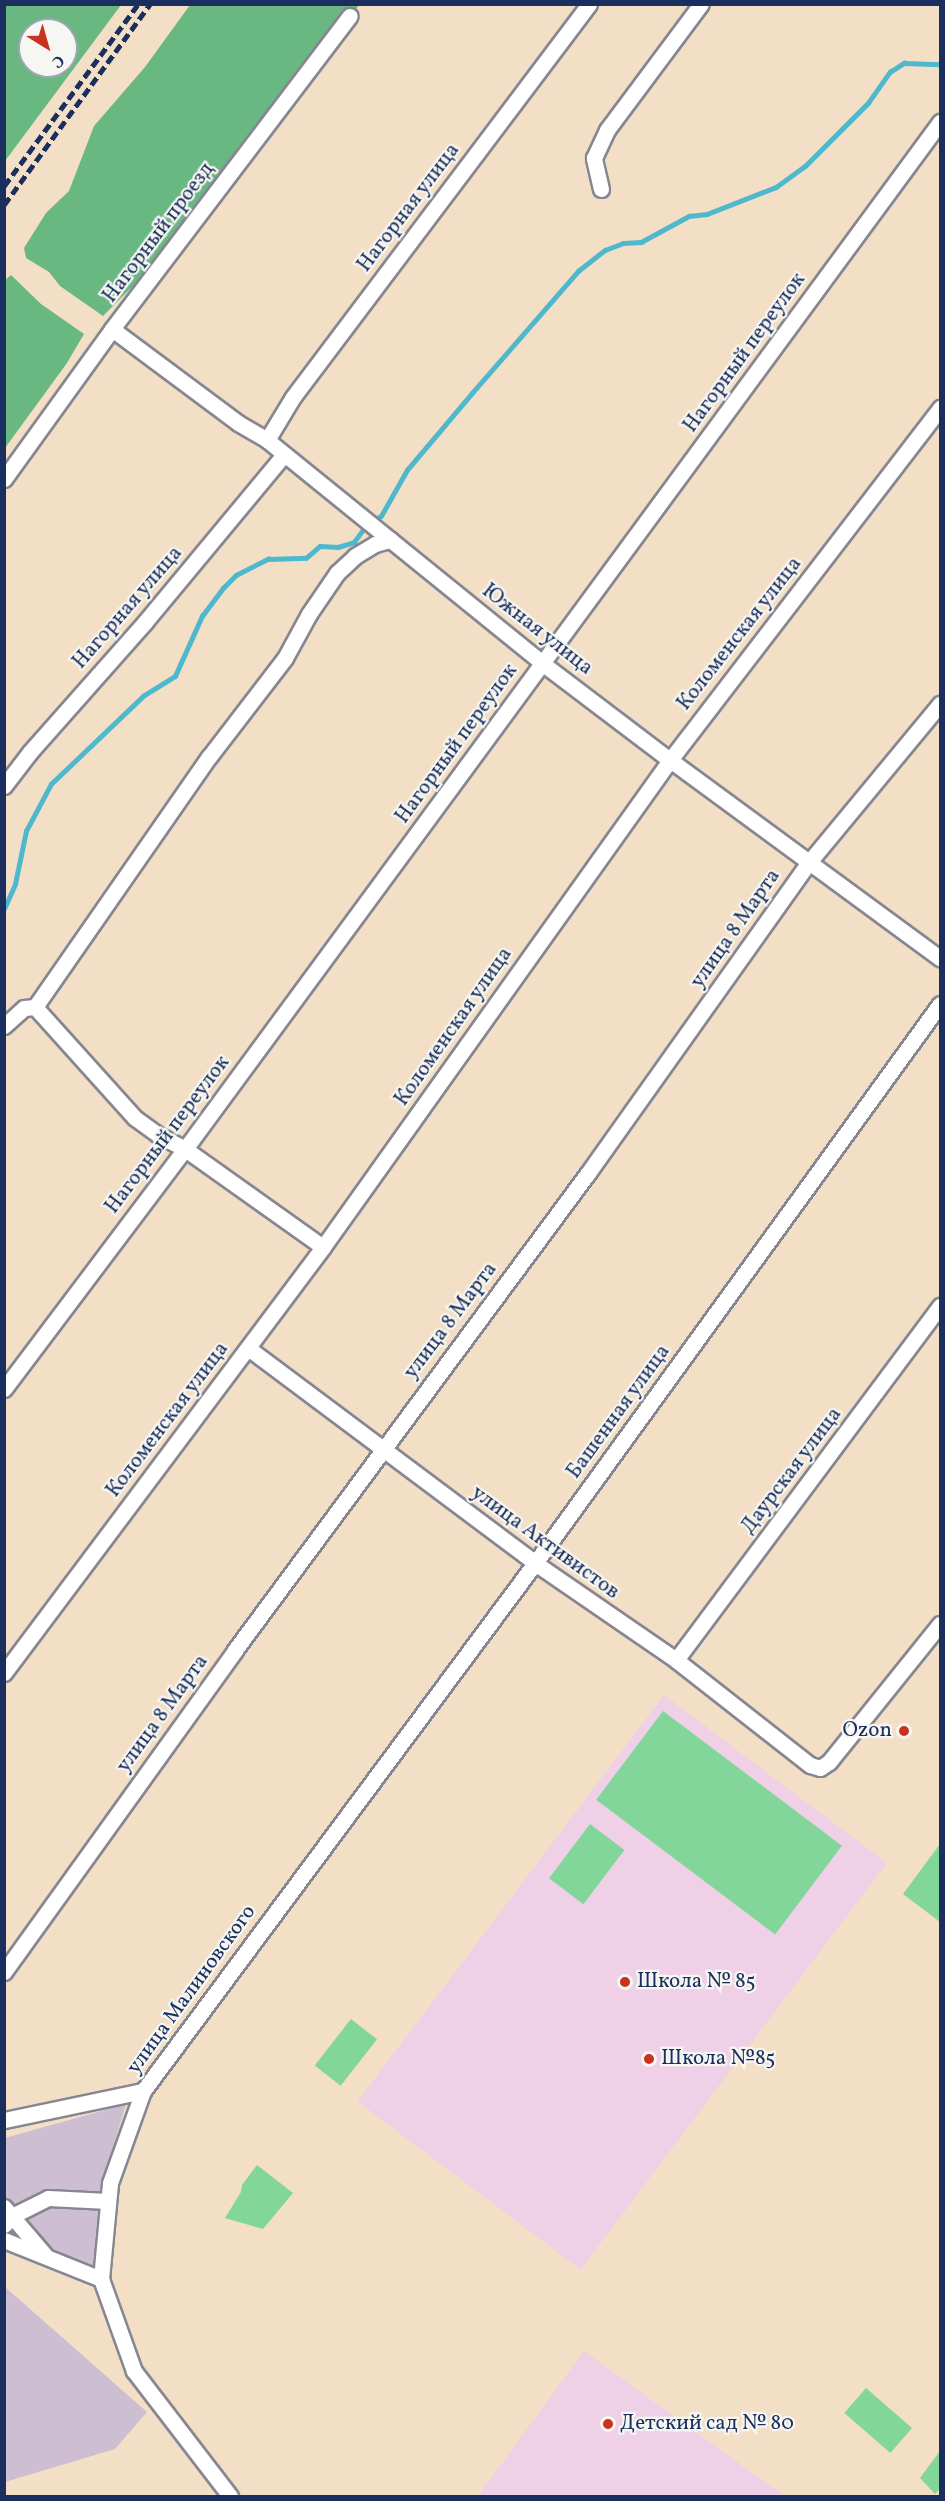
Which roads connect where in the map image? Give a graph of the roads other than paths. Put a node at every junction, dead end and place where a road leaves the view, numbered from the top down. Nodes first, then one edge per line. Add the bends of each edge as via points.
1 (589, 4) edge
2 (701, 4) edge
3 (350, 16) dead end
4 (940, 123) edge
5 (600, 189) dead end
6 (112, 329) junction
7 (940, 408) edge
8 (267, 440) junction
9 (283, 456) junction
10 (4, 479) edge
11 (390, 540) junction
12 (543, 663) junction
13 (940, 704) edge
14 (670, 760) junction
15 (4, 786) edge
16 (810, 861) junction
17 (940, 958) edge
18 (940, 1004) edge
19 (35, 1006) junction
20 (4, 1026) edge
21 (185, 1149) junction
22 (323, 1247) junction
23 (940, 1306) edge
24 (248, 1348) junction
25 (4, 1389) edge
26 (381, 1449) junction
27 (535, 1563) junction
28 (940, 1624) edge
29 (676, 1660) junction
30 (4, 1673) edge
31 (328, 1842) joint
32 (4, 1972) edge
33 (144, 2091) junction
34 (4, 2120) edge
35 (108, 2201) junction
36 (7, 2216) edge
37 (4, 2240) edge
38 (45, 2257) junction
39 (101, 2279) junction
40 (230, 2496) edge

1 - 8 street, Нагорная улица via 293,397
2 - 5 street via 607,130 594,158
3 - 6 street, Нагорный проезд
4 - 12 street, Нагорный переулок
6 - 8 street, Южная улица via 238,423
6 - 10 street, Нагорный проезд
7 - 14 street, Коломенская улица
8 - 9 street, Южная улица
9 - 11 street, Южная улица
9 - 15 street, Нагорная улица
11 - 12 street, Южная улица
11 - 19 street via 355,556 337,573 285,658 209,758
12 - 14 street, Южная улица
12 - 21 street, Нагорный переулок
13 - 16 street, улица 8 Марта
14 - 16 street, Южная улица
14 - 22 street, Коломенская улица
16 - 17 street, Южная улица
16 - 26 street, улица 8 Марта via 588,1173
18 - 27 street, Башенная улица
19 - 20 street via 24,1008
19 - 21 street via 135,1118
21 - 22 street
21 - 25 street, Нагорный переулок
22 - 24 street, Коломенская улица
23 - 29 street, Даурская улица
24 - 26 street, улица Активистов
24 - 30 street, Коломенская улица
26 - 27 street, улица Активистов
26 - 32 street, улица 8 Марта
27 - 29 street, улица Активистов
27 - 31 street, Башенная улица
28 - 29 street, улица Активистов via 845,1744 820,1768 810,1765
31 - 33 street, улица Малиновского
33 - 34 street
33 - 35 street, улица Малиновского via 110,2183
35 - 36 street via 48,2198
35 - 39 street, улица Малиновского
36 - 38 street
37 - 38 street
38 - 39 street
39 - 40 street, улица Малиновского via 134,2372

